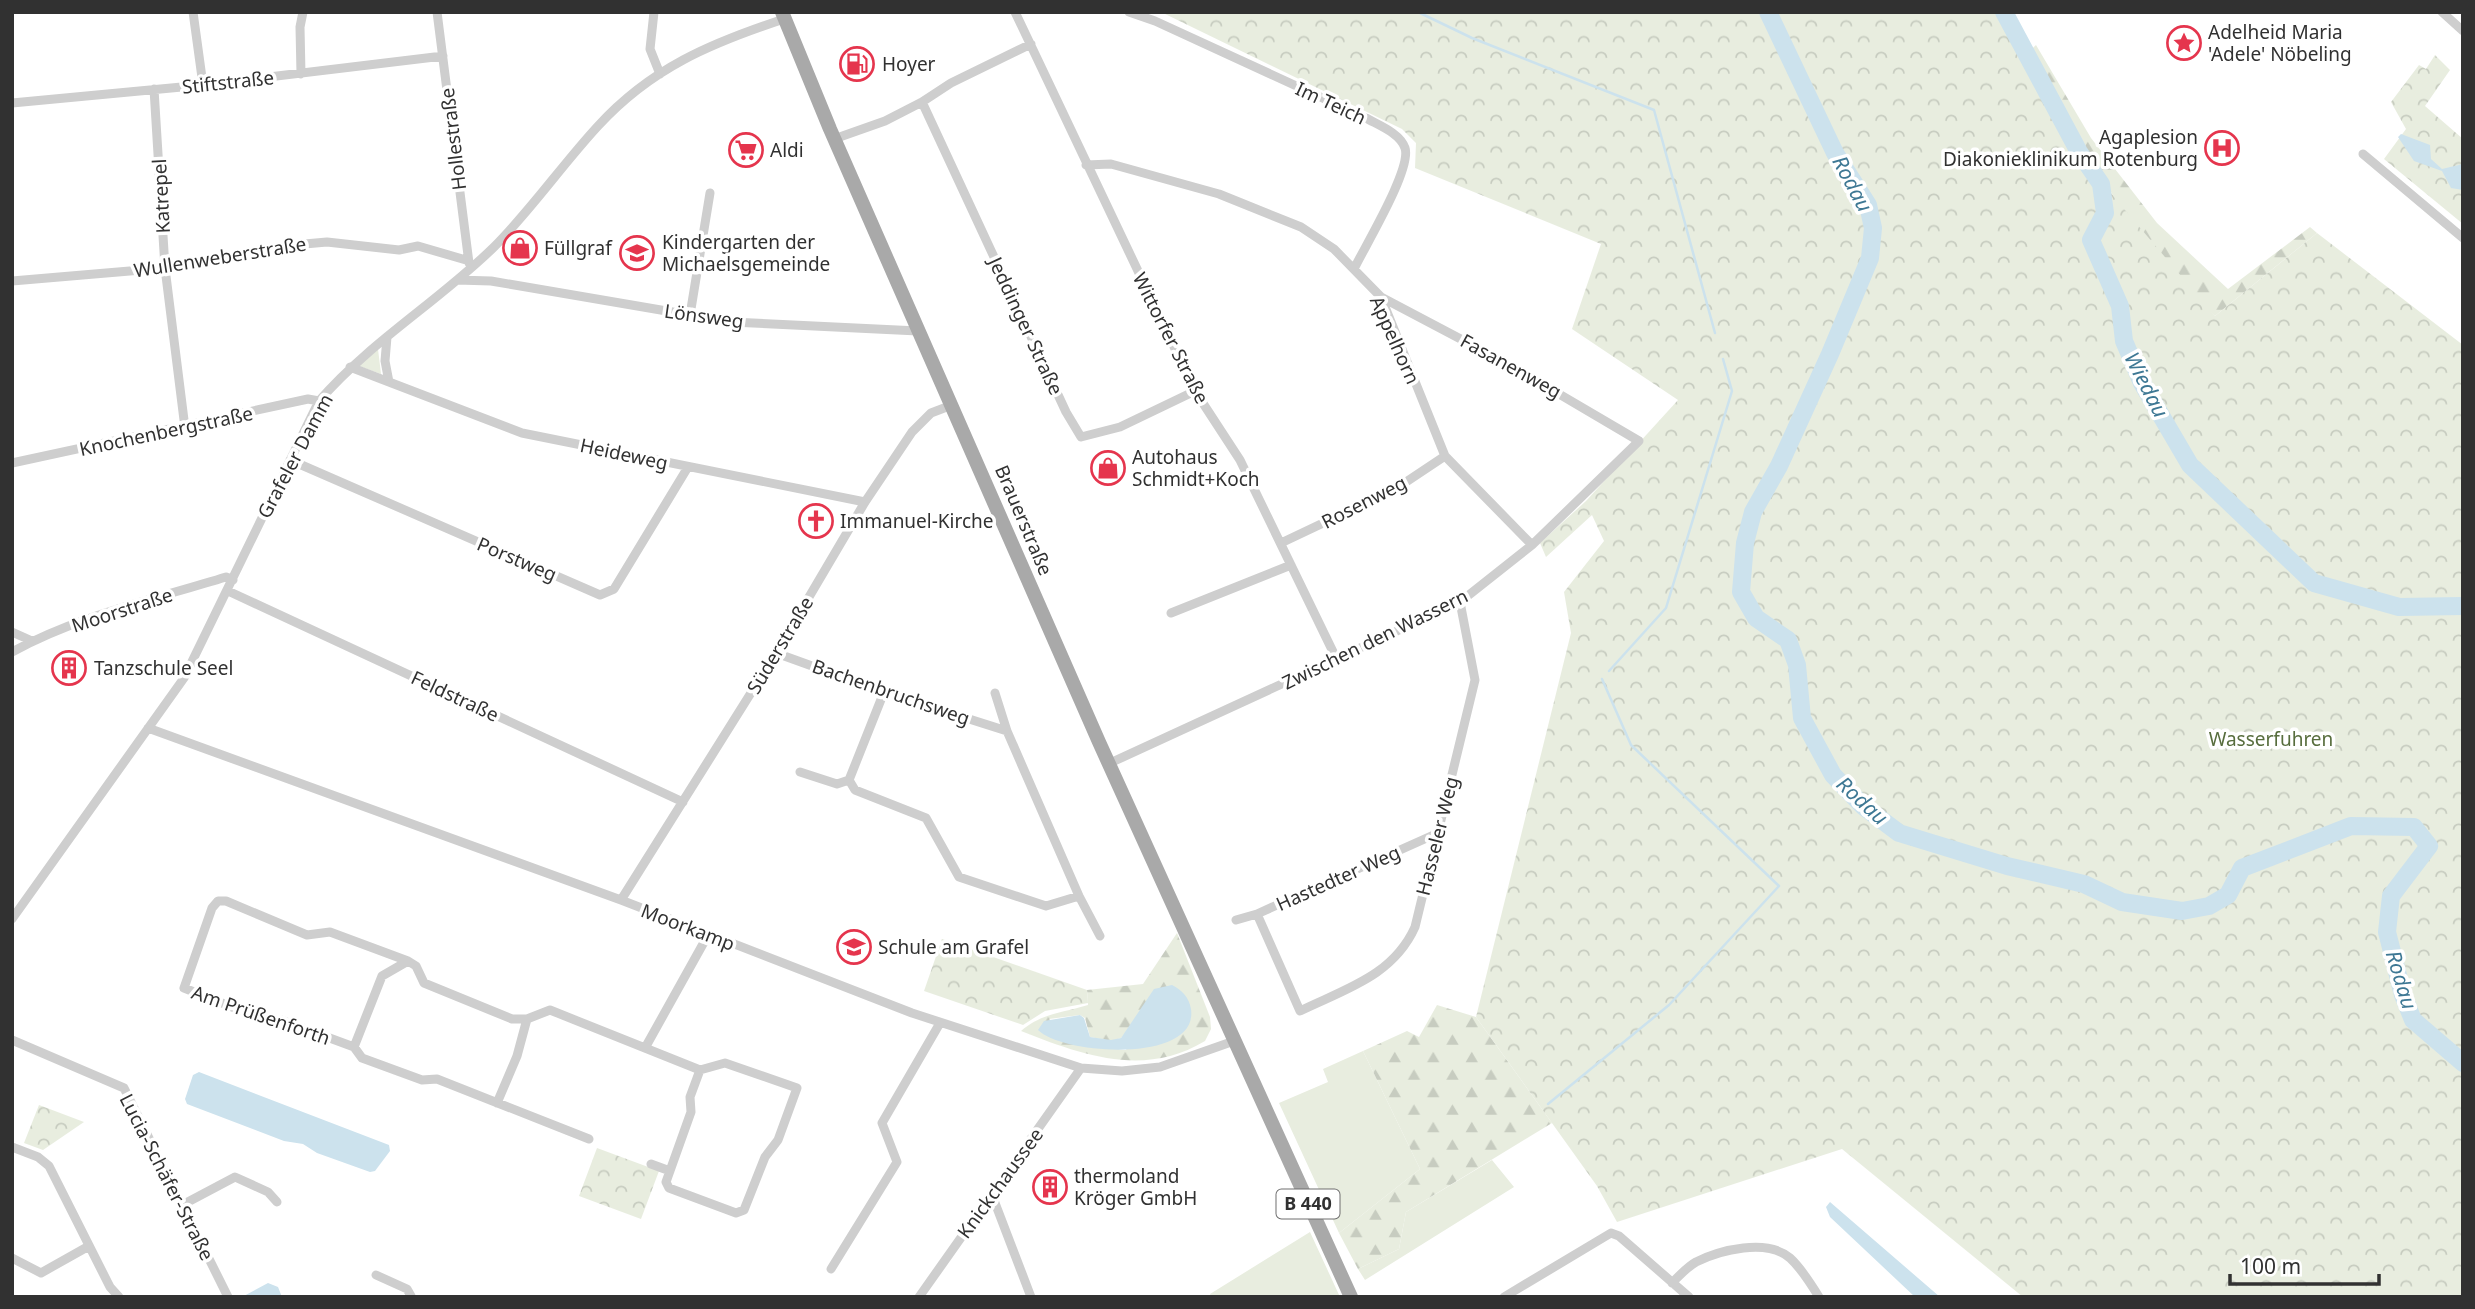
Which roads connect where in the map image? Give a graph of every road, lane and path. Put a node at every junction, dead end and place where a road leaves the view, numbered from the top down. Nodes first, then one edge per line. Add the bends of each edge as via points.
1 (192, 12) edge
2 (303, 12) edge
3 (437, 12) edge
4 (654, 12) edge
5 (1015, 12) edge
6 (1129, 12) edge
7 (2442, 12) edge
8 (783, 16) edge
9 (2463, 31) edge
10 (1031, 44) junction
11 (443, 56) junction
12 (301, 74) junction
13 (660, 74) junction
14 (203, 85) junction
15 (154, 89) junction
16 (922, 102) junction
17 (12, 103) edge
18 (834, 139) junction
19 (2363, 154) dead end
20 (1086, 165) junction
21 (710, 193) dead end
22 (2463, 238) edge
23 (481, 257) junction
24 (469, 262) junction
25 (165, 268) junction
26 (1354, 269) junction
27 (457, 280) junction
28 (12, 281) edge
29 (492, 281) junction
30 (1381, 297) junction
31 (690, 315) junction
32 (918, 331) junction
33 (387, 337) junction
34 (351, 367) junction
35 (389, 382) junction
36 (1195, 391) junction
37 (319, 401) junction
38 (952, 405) junction
39 (185, 428) junction
40 (1639, 440) joint
41 (1446, 456) junction
42 (290, 460) junction
43 (12, 463) edge
44 (688, 467) junction
45 (865, 502) junction
46 (1281, 543) junction
47 (1531, 545) junction
48 (1291, 565) junction
49 (233, 580) junction
50 (228, 591) junction
51 (1460, 602) junction
52 (1171, 612) dead end
53 (12, 632) edge
54 (33, 641) junction
55 (12, 652) edge
56 (776, 653) junction
57 (1337, 660) junction
58 (884, 692) junction
59 (995, 692) dead end
60 (148, 728) junction
61 (1007, 731) junction
62 (1111, 763) junction
63 (800, 772) dead end
64 (849, 780) junction
65 (683, 802) junction
66 (1438, 832) junction
67 (1079, 896) junction
68 (621, 900) junction
69 (1257, 914) junction
70 (12, 919) edge
71 (1236, 920) dead end
72 (708, 935) junction
73 (1100, 936) dead end
74 (408, 961) junction
75 (527, 1019) junction
76 (940, 1023) junction
77 (12, 1041) edge
78 (1234, 1041) junction
79 (354, 1047) junction
80 (645, 1048) junction
81 (1081, 1068) junction
82 (700, 1070) junction
83 (497, 1103) junction
84 (589, 1139) dead end
85 (12, 1147) edge
86 (651, 1164) dead end
87 (670, 1171) junction
88 (992, 1195) junction
89 (277, 1202) dead end
90 (184, 1204) junction
91 (89, 1245) junction
92 (12, 1258) edge
93 (831, 1269) dead end
94 (376, 1276) dead end
95 (1672, 1283) junction
96 (412, 1296) edge
97 (119, 1297) edge
98 (228, 1297) edge
99 (919, 1297) edge
100 (1031, 1297) edge
101 (1351, 1297) edge
102 (1504, 1297) edge
103 (1689, 1297) edge
104 (1819, 1297) edge

1 - 14 street
2 - 12 street
3 - 11 street, Hollestraße
4 - 13 street via 650,48
5 - 10 street, Wittorfer Straße
6 - 26 street, Im Teich via 1397,136 1405,146 1404,166
7 - 9 street
8 - 13 street, Grafeler Damm via 729,36
8 - 18 main road, Brauerstraße / B 440
10 - 16 street
10 - 20 street, Wittorfer Straße
11 - 12 street, Stiftstraße
11 - 24 street, Hollestraße
12 - 14 street, Stiftstraße
13 - 23 street, Grafeler Damm via 598,126
14 - 15 street, Stiftstraße
15 - 17 street, Stiftstraße
15 - 25 street, Katrepel
16 - 18 street
16 - 36 street, Jeddinger Straße via 1081,437 1120,427
18 - 32 main road, Brauerstraße / B 440
19 - 22 street
20 - 26 street, Appelhorn via 1111,164 1219,194 1301,227
20 - 36 street, Wittorfer Straße
21 - 31 street
23 - 24 street, Grafeler Damm
23 - 29 street via 478,272
24 - 25 street, Wullenweberstraße via 418,246 399,250 327,242 271,247
24 - 27 street, Grafeler Damm
25 - 28 street, Wullenweberstraße
25 - 39 street, Katrepel
26 - 30 street, Appelhorn
27 - 29 street, Lönsweg
27 - 33 street, Grafeler Damm
29 - 31 street, Lönsweg
30 - 40 street, Fasanenweg
30 - 41 street, Appelhorn
31 - 32 street, Lönsweg via 731,322
32 - 38 main road, Brauerstraße / B 440
33 - 34 street, Grafeler Damm
33 - 35 street
34 - 35 street, Heideweg
34 - 37 street, Grafeler Damm
35 - 44 street, Heideweg via 522,433
36 - 46 street, Wittorfer Straße via 1240,460
37 - 39 street, Knochenbergstraße via 309,399
37 - 42 street, Grafeler Damm
38 - 45 street, Süderstraße via 931,413 912,432
38 - 62 main road, Brauerstraße / B 440
39 - 43 street, Knochenbergstraße
40 - 47 street, Zwischen den Wassern
41 - 46 street, Rosenweg via 1397,488
41 - 47 street, Appelhorn
42 - 44 street, Porstweg via 600,595 614,589
42 - 49 street, Grafeler Damm
44 - 45 street, Heideweg
45 - 56 street, Süderstraße
46 - 48 street, Wittorfer Straße
47 - 51 street, Zwischen den Wassern
48 - 52 street
48 - 57 street, Wittorfer Straße
49 - 50 street, Grafeler Damm
49 - 54 street, Moorstraße via 226,577
50 - 60 street, Grafeler Damm via 184,678
50 - 65 street, Feldstraße
51 - 57 street, Zwischen den Wassern
51 - 66 street, Hasseler Weg via 1475,680
53 - 54 street
54 - 55 street, Moorstraße
56 - 58 street, Bachenbruchsweg
56 - 65 street, Süderstraße
57 - 62 street, Zwischen den Wassern
58 - 61 street, Bachenbruchsweg
58 - 64 street
59 - 61 street, Bachenbruchsweg
60 - 68 street, Moorkamp
60 - 70 street, Grafeler Damm
61 - 67 street, Bachenbruchsweg
62 - 78 main road, Brauerstraße / B 440
63 - 64 street via 837,784
64 - 67 street via 855,790 926,818 960,877 1046,906
65 - 68 street, Süderstraße
66 - 69 street, Hastedter Weg
66 - 69 street, Hasseler Weg via 1407,945 1380,973 1300,1011
67 - 73 street, Bachenbruchsweg
68 - 72 street, Moorkamp
69 - 71 street, Hastedter Weg
72 - 76 street, Moorkamp
72 - 80 street
74 - 75 street, Am Prüßenforth via 424,983 512,1019
74 - 79 street via 382,976
74 - 79 street, Am Prüßenforth via 330,932 307,934 226,901 214,904 184,988 270,1022 281,1020
75 - 80 street, Am Prüßenforth via 550,1010
75 - 83 street
76 - 81 street, Moorkamp
76 - 93 street via 882,1123 897,1162
77 - 90 street, Lucia-Schäfer-Straße via 124,1088
78 - 81 street, Moorkamp via 1160,1068
78 - 101 main road, B 440
79 - 83 street, Am Prüßenforth via 362,1058 422,1080 437,1079
80 - 82 street, Am Prüßenforth
81 - 88 street, Knickchaussee
82 - 87 street
82 - 87 street via 725,1063 797,1088 744,1210 736,1213 669,1188
83 - 84 street, Am Prüßenforth
85 - 91 street via 49,1166
86 - 87 street
88 - 99 street, Knickchaussee
88 - 100 street
89 - 90 street via 268,1192 235,1177
90 - 98 street, Lucia-Schäfer-Straße
91 - 92 street via 41,1273
91 - 97 street
94 - 96 street via 407,1289
95 - 102 street via 1617,1235 1602,1237
95 - 103 street
95 - 104 street via 1695,1262 1721,1253 1775,1250 1790,1258

